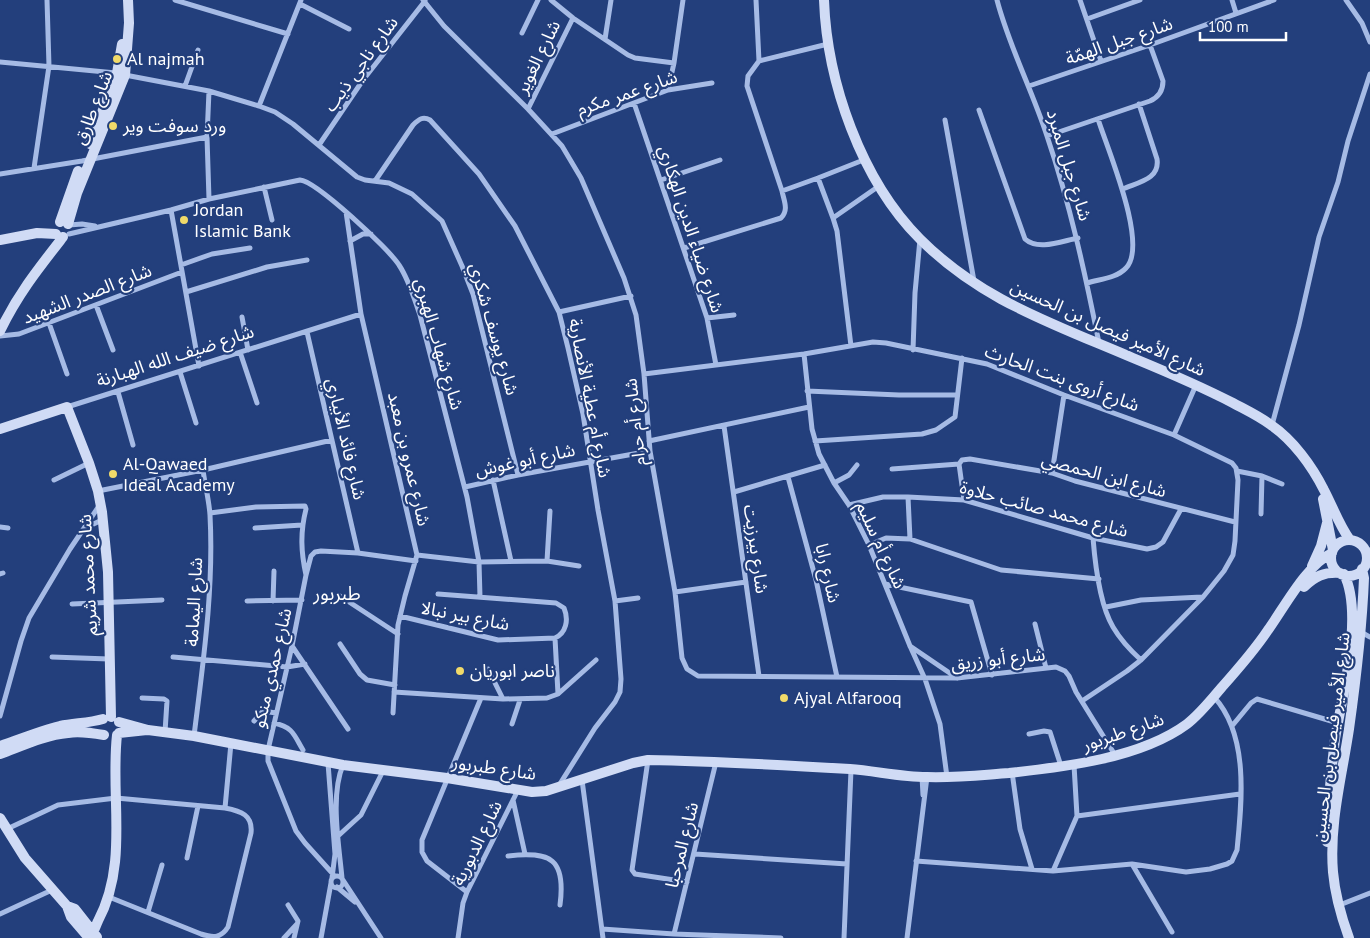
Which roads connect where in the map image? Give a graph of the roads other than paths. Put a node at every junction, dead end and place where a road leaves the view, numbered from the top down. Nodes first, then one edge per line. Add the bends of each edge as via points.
1 (47, 0) edge
2 (122, 0) edge
3 (128, 0) edge
4 (175, 0) edge
5 (538, 0) edge
6 (551, 0) edge
7 (611, 0) edge
8 (683, 0) edge
9 (756, 0) edge
10 (824, 0) edge
11 (997, 0) edge
12 (1080, 0) edge
13 (1140, 0) edge
14 (1232, 0) edge
15 (1274, 0) edge
16 (1346, 0) edge
17 (425, 1) edge
18 (300, 2) edge
19 (1236, 13) junction
20 (573, 18) junction
21 (1087, 19) junction
22 (349, 28) dead end
23 (522, 33) dead end
24 (288, 34) junction
25 (605, 38) junction
26 (1370, 42) edge
27 (828, 44) junction
28 (1150, 45) junction
29 (198, 50) dead end
30 (759, 61) junction
31 (1101, 61) junction
32 (0, 62) edge
33 (674, 63) junction
34 (48, 66) junction
35 (121, 74) junction
36 (1370, 74) edge
37 (712, 83) dead end
38 (185, 86) junction
39 (1029, 86) junction
40 (668, 90) junction
41 (209, 92) junction
42 (634, 103) junction
43 (1139, 104) junction
44 (259, 106) junction
45 (528, 109) junction
46 (979, 110) dead end
47 (1098, 119) junction
48 (945, 120) dead end
49 (552, 134) junction
50 (1047, 136) junction
51 (207, 138) junction
52 (320, 145) junction
53 (866, 159) junction
54 (86, 160) junction
55 (720, 160) dead end
56 (34, 168) junction
57 (0, 174) edge
58 (818, 178) junction
59 (661, 180) junction
60 (375, 181) junction
61 (880, 186) junction
62 (264, 187) junction
63 (1123, 190) junction
64 (782, 191) junction
65 (209, 199) junction
66 (171, 210) junction
67 (346, 212) junction
68 (833, 218) junction
69 (272, 220) dead end
70 (62, 230) junction
71 (372, 234) junction
72 (1078, 238) junction
73 (920, 239) junction
74 (0, 240) edge
75 (350, 241) junction
76 (250, 248) dead end
77 (684, 248) junction
78 (307, 260) dead end
79 (181, 265) junction
80 (182, 272) junction
81 (975, 282) junction
82 (1087, 283) junction
83 (186, 292) junction
84 (631, 296) junction
85 (96, 305) junction
86 (559, 312) junction
87 (361, 314) junction
88 (734, 315) dead end
89 (242, 317) dead end
90 (707, 318) junction
91 (48, 323) junction
92 (0, 331) edge
93 (308, 332) junction
94 (0, 336) edge
95 (1099, 343) junction
96 (851, 346) junction
97 (113, 350) dead end
98 (248, 350) junction
99 (913, 350) junction
100 (240, 352) junction
101 (804, 354) junction
102 (962, 358) junction
103 (716, 365) junction
104 (199, 366) junction
105 (180, 372) junction
106 (67, 374) dead end
107 (644, 374) junction
108 (1196, 384) junction
109 (807, 391) junction
110 (118, 392) junction
111 (956, 395) junction
112 (1064, 396) junction
113 (257, 403) dead end
114 (809, 407) junction
115 (67, 408) junction
116 (196, 423) dead end
117 (1272, 425) junction
118 (724, 426) junction
119 (0, 429) edge
120 (1174, 435) junction
121 (332, 440) junction
122 (649, 441) junction
123 (815, 441) junction
124 (133, 445) dead end
125 (650, 451) junction
126 (590, 461) junction
127 (89, 463) junction
128 (959, 464) junction
129 (825, 465) junction
130 (858, 465) dead end
131 (892, 469) dead end
132 (203, 470) junction
133 (1237, 471) junction
134 (1052, 473) junction
135 (518, 474) junction
136 (1262, 476) junction
137 (788, 477) junction
138 (54, 480) dead end
139 (493, 480) junction
140 (1319, 481) junction
141 (834, 483) junction
142 (1282, 484) dead end
143 (465, 487) junction
144 (98, 490) junction
145 (734, 492) junction
146 (908, 496) junction
147 (964, 500) junction
148 (101, 504) junction
149 (849, 504) junction
150 (1181, 509) junction
151 (550, 511) dead end
152 (210, 513) junction
153 (1261, 514) dead end
154 (103, 519) junction
155 (1328, 520) junction
156 (1235, 522) junction
157 (302, 525) junction
158 (0, 526) edge
159 (8, 528) dead end
160 (84, 528) junction
161 (255, 528) dead end
162 (1092, 538) junction
163 (910, 539) junction
164 (1350, 540) junction
165 (869, 545) junction
166 (1367, 549) edge
167 (1333, 552) junction
168 (358, 553) junction
169 (417, 554) junction
170 (416, 561) junction
171 (511, 561) junction
172 (547, 561) junction
173 (479, 562) junction
174 (579, 566) dead end
175 (1365, 568) edge
176 (274, 571) dead end
177 (1310, 571) junction
178 (1342, 574) junction
179 (306, 576) junction
180 (1099, 579) junction
181 (746, 582) junction
182 (885, 584) junction
183 (1370, 589) edge
184 (675, 592) junction
185 (438, 594) dead end
186 (340, 596) dead end
187 (480, 597) junction
188 (1203, 597) junction
189 (638, 598) dead end
190 (162, 600) dead end
191 (302, 600) junction
192 (247, 601) dead end
193 (273, 601) junction
194 (615, 601) junction
195 (109, 602) junction
196 (1362, 602) junction
197 (72, 604) dead end
198 (1106, 607) junction
199 (1284, 608) junction
200 (400, 616) junction
201 (1035, 624) dead end
202 (398, 634) junction
203 (1365, 634) edge
204 (555, 638) junction
205 (340, 644) dead end
206 (292, 646) junction
207 (910, 646) junction
208 (52, 656) dead end
209 (173, 657) dead end
210 (109, 659) junction
211 (204, 659) junction
212 (596, 660) dead end
213 (1141, 660) junction
214 (305, 664) junction
215 (287, 667) junction
216 (1046, 668) junction
217 (488, 669) dead end
218 (992, 674) junction
219 (759, 676) junction
220 (837, 677) junction
221 (957, 678) junction
222 (925, 679) junction
223 (395, 685) junction
224 (394, 692) junction
225 (558, 694) junction
226 (1214, 696) junction
227 (142, 698) dead end
228 (481, 698) junction
229 (503, 699) junction
230 (520, 700) junction
231 (1082, 701) junction
232 (276, 713) junction
233 (393, 713) dead end
234 (0, 716) edge
235 (111, 719) junction
236 (254, 721) dead end
237 (274, 723) junction
238 (1338, 723) junction
239 (512, 724) dead end
240 (1232, 726) junction
241 (348, 729) dead end
242 (148, 730) junction
243 (165, 732) junction
244 (1029, 734) dead end
245 (112, 735) junction
246 (194, 736) junction
247 (231, 743) junction
248 (0, 746) edge
249 (268, 750) junction
250 (303, 750) dead end
251 (0, 754) edge
252 (1115, 755) junction
253 (1333, 758) junction
254 (648, 760) junction
255 (328, 762) junction
256 (716, 762) junction
257 (1344, 762) junction
258 (343, 765) junction
259 (1074, 765) junction
260 (1061, 767) junction
261 (383, 770) junction
262 (851, 770) junction
263 (1009, 773) junction
264 (948, 774) junction
265 (924, 775) junction
266 (447, 778) junction
267 (582, 780) junction
268 (557, 788) junction
269 (1240, 794) junction
270 (516, 795) junction
271 (116, 798) junction
272 (198, 806) junction
273 (225, 808) junction
274 (1077, 816) junction
275 (0, 818) edge
276 (6, 829) junction
277 (338, 836) junction
278 (525, 854) junction
279 (695, 854) junction
280 (508, 856) dead end
281 (187, 858) dead end
282 (916, 861) junction
283 (847, 864) junction
284 (1132, 864) junction
285 (162, 865) dead end
286 (1032, 869) junction
287 (1053, 871) junction
288 (332, 878) junction
289 (342, 879) junction
290 (687, 882) junction
291 (337, 887) junction
292 (52, 890) junction
293 (467, 892) junction
294 (1370, 894) edge
295 (109, 897) junction
296 (357, 903) junction
297 (328, 904) junction
298 (288, 905) dead end
299 (560, 905) dead end
300 (1337, 906) junction
301 (148, 912) junction
302 (0, 914) edge
303 (298, 924) junction
304 (602, 929) junction
305 (1172, 932) dead end
306 (90, 934) edge
307 (674, 934) junction
308 (685, 936) edge
309 (284, 938) edge
310 (294, 938) edge
311 (321, 938) edge
312 (381, 938) edge
313 (458, 938) edge
314 (602, 938) edge
315 (781, 938) edge
316 (844, 938) edge
317 (907, 938) edge
318 (1344, 938) edge
319 (1348, 938) edge

1 - 34 street
2 - 35 street, شارع طارق
3 - 35 street, شارع طارق via 129,23
4 - 24 street
5 - 23 street
6 - 20 street
7 - 25 street
8 - 33 street
9 - 30 street
10 - 27 street, شارع الأمير فيصل بن الحسين
11 - 39 street, شارع جبل المبرد
12 - 21 street
13 - 21 street
14 - 19 street
15 - 19 street, شارع جبل الهمّة
16 - 26 street
17 - 45 street, شارع أم حرام via 444,26
17 - 52 street, شارع ناجي ذيب via 364,80
18 - 22 street
18 - 24 street
19 - 28 street, شارع جبل الهمّة
20 - 25 street
20 - 45 street, شارع الغوير
21 - 31 street
24 - 44 street
25 - 33 street via 632,57
27 - 30 street
27 - 53 street, شارع الأمير فيصل بن الحسين via 840,92
28 - 31 street, شارع جبل الهمّة
28 - 43 street via 1163,87 1157,97
29 - 38 street
30 - 64 street via 746,83
31 - 39 street, شارع جبل الهمّة
32 - 34 street, شارع يوسف شكري
33 - 40 street
34 - 35 street, شارع يوسف شكري
34 - 56 street
35 - 38 street, شارع يوسف شكري
35 - 54 street, شارع طارق
36 - 117 street via 1319,237
37 - 40 street, شارع عمر مكرم
38 - 41 street, شارع يوسف شكري
39 - 50 street, شارع جبل المبرد
40 - 42 street, شارع عمر مكرم
41 - 44 street, شارع يوسف شكري
41 - 51 street
42 - 49 street, شارع عمر مكرم
42 - 59 street, شارع ضياء الدين الهكاري
43 - 47 street
43 - 63 street via 1158,168 1154,175
44 - 52 street, شارع يوسف شكري via 288,120
45 - 49 street, شارع أم حرام
46 - 72 street via 1025,239 1031,244 1042,245
47 - 50 street
47 - 63 street
48 - 81 street
49 - 84 street, شارع أم حرام via 581,178
50 - 72 street, شارع جبل المبرد
51 - 54 street
51 - 65 street
52 - 60 street, شارع يوسف شكري via 352,174
53 - 58 street
53 - 61 street, شارع الأمير فيصل بن الحسين
54 - 56 street
54 - 70 street, شارع طارق
55 - 59 street
56 - 57 street
58 - 64 street
58 - 68 street
59 - 77 street, شارع ضياء الدين الهكاري
60 - 86 street, شارع أم عطية الأنصارية via 414,124 424,118 430,120 479,174 515,226
60 - 135 street, شارع يوسف شكري via 395,185 412,194 445,227 472,294
61 - 68 street
61 - 73 street, شارع الأمير فيصل بن الحسين
62 - 65 street, شارع شهاب الهبري
62 - 67 street, شارع شهاب الهبري via 304,180
62 - 69 street
63 - 82 street via 1133,235 1131,261 1121,272
64 - 77 street via 786,209 782,218
65 - 66 street, شارع شهاب الهبري
66 - 70 street, شارع شهاب الهبري
66 - 79 street
67 - 71 street, شارع شهاب الهبري
67 - 75 street, شارع عمرو بن معبد
68 - 96 street
70 - 74 street
70 - 92 street, شارع طارق via 19,295
71 - 75 street via 363,234
71 - 143 street, شارع شهاب الهبري via 398,262 411,288
72 - 82 street, شارع جبل المبرد
73 - 81 street, شارع الأمير فيصل بن الحسين
73 - 99 street
75 - 87 street, شارع عمرو بن معبد
76 - 79 street via 212,254
77 - 90 street, شارع ضياء الدين الهكاري
78 - 83 street via 267,266
79 - 80 street
80 - 83 street
80 - 85 street, شارع الصدر الشهيد
81 - 95 street, شارع الأمير فيصل بن الحسين via 1019,308
82 - 95 street, شارع جبل المبرد
83 - 104 street
84 - 86 street
84 - 107 street, شارع أم حرام
85 - 91 street, شارع الصدر الشهيد
85 - 97 street
86 - 126 street, شارع أم عطية الأنصارية via 577,386
87 - 93 street, شارع ضيف الله الهبارنة
87 - 169 street, شارع عمرو بن معبد
88 - 90 street
89 - 98 street
90 - 103 street, شارع ضياء الدين الهكاري
91 - 94 street, شارع الصدر الشهيد via 19,334
91 - 106 street
93 - 98 street, شارع ضيف الله الهبارنة
93 - 121 street, شارع فائد الأبياري
95 - 108 street, شارع الأمير فيصل بن الحسين
96 - 99 street, شارع أروى بنت الحارث via 879,342
96 - 101 street, شارع أروى بنت الحارث
98 - 100 street, شارع ضيف الله الهبارنة
99 - 102 street, شارع أروى بنت الحارث
100 - 104 street, شارع ضيف الله الهبارنة
100 - 113 street
101 - 103 street, شارع أروى بنت الحارث
101 - 109 street, شارع أم سليم
102 - 111 street
102 - 112 street, شارع أروى بنت الحارث via 987,364
103 - 107 street, شارع أروى بنت الحارث
104 - 105 street, شارع ضيف الله الهبارنة
105 - 110 street, شارع ضيف الله الهبارنة
105 - 116 street
107 - 122 street, شارع أم حرام
108 - 117 street, شارع الأمير فيصل بن الحسين
108 - 120 street
109 - 111 street
109 - 114 street, شارع أم سليم
110 - 115 street, شارع ضيف الله الهبارنة
110 - 124 street
111 - 123 street via 956,413 952,419 928,433
112 - 120 street, شارع أروى بنت الحارث
112 - 134 street
114 - 118 street
114 - 123 street, شارع أم سليم
115 - 119 street, شارع ضيف الله الهبارنة
115 - 127 street, شارع محمد شريم
117 - 140 street, شارع الأمير فيصل بن الحسين via 1296,449
118 - 122 street
118 - 145 street, شارع بيرزيت
120 - 133 street, شارع أروى بنت الحارث via 1229,461
121 - 132 street
121 - 168 street, شارع فائد الأبياري
122 - 125 street, شارع أم حرام
123 - 129 street, شارع أم سليم
125 - 126 street, شارع أبو غوش
125 - 184 street, شارع أم حرام
126 - 135 street, شارع أبو غوش
126 - 194 street, شارع أم عطية الأنصارية
127 - 138 street
127 - 144 street, شارع محمد شريم
128 - 131 street
128 - 134 street, شارع ابن الحمصي via 965,459
128 - 147 street
129 - 137 street
129 - 141 street, شارع أم سليم
130 - 141 street via 846,478
132 - 144 street
132 - 152 street, شارع اليمامة
133 - 136 street
133 - 156 street
134 - 150 street, شارع ابن الحمصي
135 - 139 street, شارع أبو غوش
136 - 142 street
136 - 153 street
137 - 145 street
137 - 220 street, شارع رابا via 816,580
139 - 143 street, شارع أبو غوش
139 - 171 street
140 - 155 street, شارع الأمير فيصل بن الحسين
140 - 164 street, شارع الأمير فيصل بن الحسين
141 - 149 street, شارع أم سليم
143 - 173 street, شارع شهاب الهبري
144 - 148 street, شارع محمد شريم
145 - 181 street, شارع بيرزيت
146 - 147 street, شارع محمد صائب حلاوة
146 - 149 street, شارع محمد صائب حلاوة
146 - 163 street
147 - 162 street, شارع محمد صائب حلاوة
148 - 154 street, شارع محمد شريم
148 - 160 street
149 - 165 street, شارع أم سليم
150 - 156 street, شارع ابن الحمصي
150 - 162 street, شارع محمد صائب حلاوة via 1163,542 1151,549
151 - 172 street
152 - 157 street via 302,505 306,510
152 - 211 street, شارع اليمامة via 210,575
154 - 160 street
154 - 195 street, شارع محمد شريم
155 - 167 street, شارع الأمير فيصل بن الحسين
155 - 177 street
156 - 188 street via 1230,561
157 - 161 street
157 - 179 street via 301,547
158 - 159 street
160 - 234 street via 29,618
162 - 180 street
163 - 165 street via 886,538
163 - 180 street via 1001,570
164 - 166 street
164 - 167 street via 1340,542
165 - 182 street, شارع أم سليم
166 - 175 street
167 - 177 street, شارع طبربور
167 - 178 street via 1333,564
168 - 170 street, شارع حمدي منكو
168 - 179 street, شارع حمدي منكو via 315,552
169 - 170 street, شارع عمرو بن معبد
169 - 173 street
170 - 200 street, شارع عمرو بن معبد
171 - 172 street
171 - 173 street
172 - 174 street
173 - 187 street, شارع شهاب الهبري
175 - 178 street via 1354,575
175 - 196 street, شارع الأمير فيصل بن الحسين
176 - 193 street
177 - 199 street, شارع طبربور
178 - 199 street, شارع طبربور via 1326,573 1313,578
178 - 238 street, شارع الأمير فيصل بن الحسين via 1350,594 1351,624
179 - 191 street, شارع حمدي منكو
180 - 198 street
181 - 184 street
181 - 219 street, شارع بيرزيت
182 - 207 street, شارع أم سليم
182 - 218 street via 971,602
183 - 196 street
184 - 219 street, شارع أم حرام via 682,658 691,672 698,676
185 - 187 street
186 - 202 street
187 - 204 street via 560,605 566,611 567,623
188 - 198 street via 1141,600
188 - 213 street
189 - 194 street
190 - 195 street
191 - 193 street
191 - 206 street, شارع حمدي منكو
192 - 193 street
194 - 268 street, شارع أم عطية الأنصارية via 620,692
195 - 197 street
195 - 210 street, شارع محمد شريم
196 - 203 street, شارع الأمير فيصل بن الحسين
198 - 213 street via 1116,631
199 - 226 street, شارع طبربور via 1253,652
200 - 202 street, شارع عمرو بن معبد
200 - 204 street, شارع بير نبالا via 498,640
201 - 216 street
202 - 223 street, شارع عمرو بن معبد
203 - 257 street, شارع الأمير فيصل بن الحسين
204 - 225 street
205 - 223 street via 367,680
206 - 214 street
206 - 215 street, شارع حمدي منكو
207 - 221 street
207 - 222 street, شارع أم سليم
208 - 210 street
209 - 211 street
210 - 235 street, شارع محمد شريم
211 - 215 street
211 - 246 street, شارع اليمامة
212 - 225 street
213 - 231 street
214 - 215 street
214 - 241 street
215 - 232 street, شارع حمدي منكو
216 - 218 street, شارع أبو زريق
216 - 231 street, شارع أبو زريق via 1056,667 1065,671
217 - 229 street
218 - 221 street, شارع أبو زريق
219 - 220 street, شارع أم حرام
220 - 222 street, شارع أم حرام
221 - 222 street, شارع أبو زريق
222 - 264 street, شارع أم سليم via 935,706
223 - 224 street, شارع عمرو بن معبد
224 - 228 street
224 - 233 street, شارع عمرو بن معبد
225 - 230 street via 543,699
226 - 240 street via 1227,712
226 - 252 street, شارع طبربور via 1195,717 1176,731
227 - 243 street via 166,701
228 - 229 street
228 - 266 street
229 - 230 street
230 - 239 street
231 - 252 street, شارع أبو زريق
232 - 236 street via 263,711
232 - 237 street, شارع حمدي منكو
235 - 242 street, شارع طبربور
235 - 245 street via 120,729
235 - 245 street via 101,727
235 - 248 street, شارع طبربور via 63,726
237 - 249 street, شارع حمدي منكو
237 - 250 street via 291,730
238 - 240 street via 1257,699
238 - 253 street, شارع الأمير فيصل بن الحسين
240 - 269 street via 1240,765
242 - 243 street, شارع طبربور
242 - 245 street, شارع طبربور
243 - 246 street, شارع طبربور
244 - 260 street via 1050,732
245 - 251 street, شارع طبربور via 67,733
245 - 271 street
246 - 247 street, شارع طبربور
247 - 249 street, شارع طبربور
247 - 273 street
249 - 255 street, شارع طبربور
249 - 288 street, شارع حمدي منكو via 268,761 296,831
252 - 259 street, شارع طبربور
253 - 257 street
253 - 300 street, شارع الأمير فيصل بن الحسين via 1327,842 1330,880
254 - 256 street, شارع طبربور
254 - 267 street, شارع طبربور
254 - 290 street via 632,870 635,874
255 - 258 street, شارع طبربور
255 - 288 street via 335,854
256 - 262 street, شارع طبربور
256 - 279 street, شارع المرحبا
257 - 300 street, شارع الأمير فيصل بن الحسين via 1333,849
258 - 261 street, شارع طبربور
258 - 277 street via 337,788
259 - 260 street, شارع طبربور
259 - 274 street
260 - 263 street, شارع طبربور
261 - 266 street, شارع طبربور
261 - 277 street via 361,815
262 - 265 street, شارع طبربور
262 - 283 street
263 - 264 street, شارع طبربور
263 - 286 street
264 - 265 street, شارع طبربور
265 - 282 street
266 - 270 street, شارع طبربور
266 - 293 street via 422,840 422,852 427,862
267 - 268 street, شارع طبربور
267 - 304 street
268 - 270 street, شارع طبربور
269 - 274 street
269 - 284 street via 1237,850 1232,861 1210,869 1186,872
270 - 278 street
270 - 293 street, شارع الدبورية
271 - 272 street
271 - 276 street via 58,805
271 - 295 street via 116,855
272 - 273 street
272 - 281 street
273 - 301 street via 236,810 251,822 227,930 218,938 213,937
274 - 287 street
275 - 276 street
276 - 292 street
277 - 289 street
278 - 280 street
278 - 299 street via 547,856 553,860 562,882
279 - 283 street
279 - 290 street, شارع المرحبا
282 - 286 street
282 - 317 street
283 - 316 street
284 - 287 street
284 - 305 street
285 - 301 street
286 - 287 street
288 - 289 street
288 - 291 street, شارع حمدي منكو
288 - 297 street
289 - 291 street via 341,886
289 - 296 street
290 - 307 street, شارع المرحبا
291 - 296 street, شارع حمدي منكو
291 - 297 street
292 - 302 street
292 - 306 street via 68,906 71,917
293 - 313 street, شارع الدبورية
294 - 300 street
295 - 301 street
295 - 306 street
296 - 312 street
297 - 311 street
298 - 303 street
300 - 318 street, شارع الأمير فيصل بن الحسين
300 - 319 street, شارع الأمير فيصل بن الحسين
303 - 309 street
303 - 310 street
304 - 307 street
304 - 314 street
307 - 308 street
308 - 315 street

